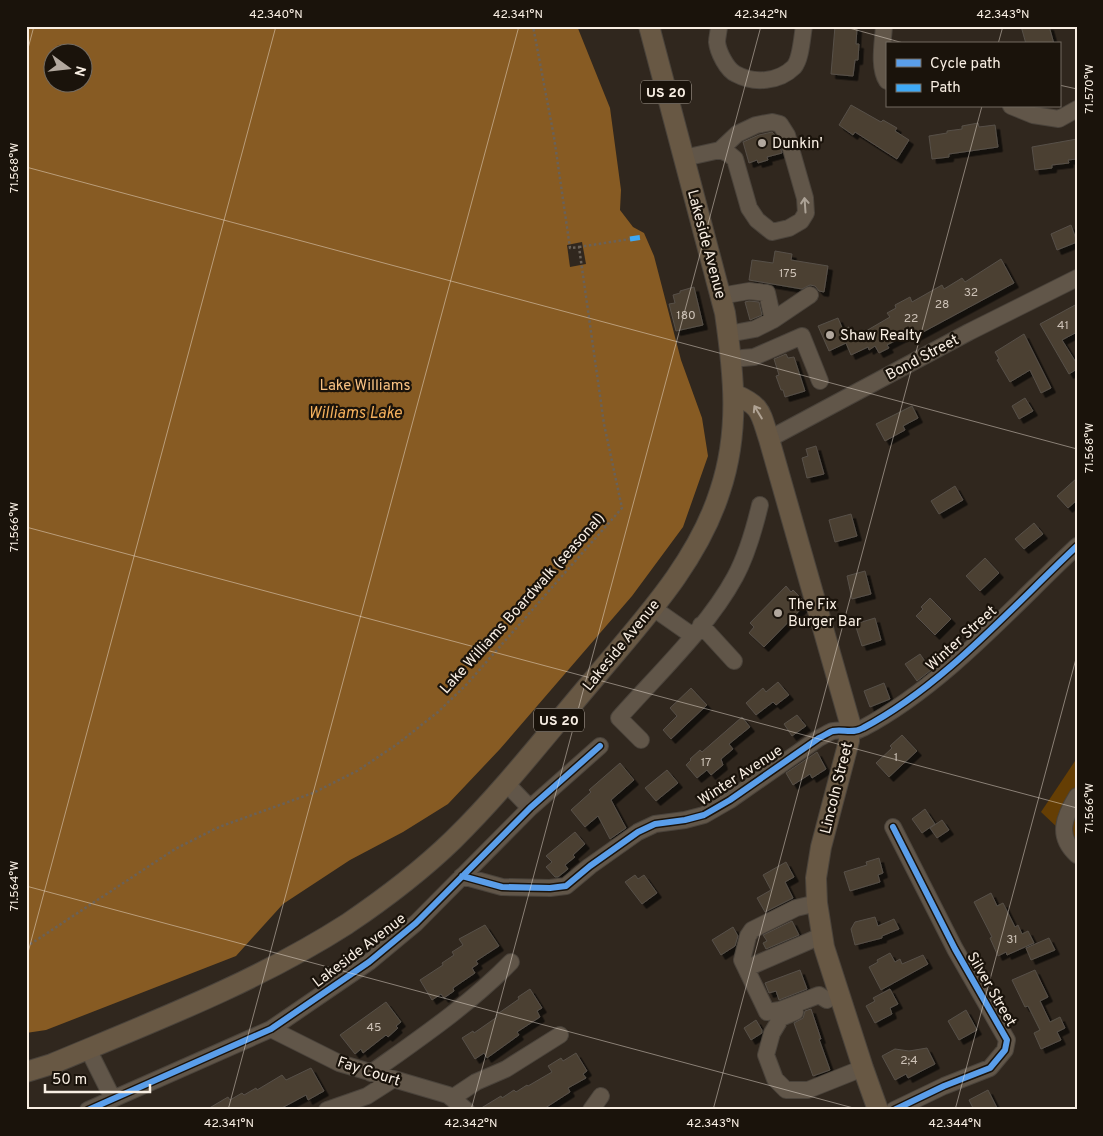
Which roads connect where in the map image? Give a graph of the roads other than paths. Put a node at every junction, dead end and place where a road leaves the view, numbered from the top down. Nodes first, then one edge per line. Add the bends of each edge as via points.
1 (649, 26) edge
2 (719, 26) edge
3 (804, 26) edge
4 (884, 26) edge
5 (886, 80) edge
6 (1016, 108) edge
7 (1077, 110) edge
8 (720, 150) junction
9 (684, 158) junction
10 (1077, 278) edge
11 (810, 295) dead end
12 (720, 296) junction
13 (773, 320) junction
14 (728, 334) junction
15 (731, 359) junction
16 (820, 381) dead end
17 (734, 394) junction
18 (769, 439) junction
19 (760, 505) dead end
20 (1077, 546) edge
21 (653, 608) junction
22 (697, 631) junction
23 (734, 661) dead end
24 (850, 732) junction
25 (640, 740) dead end
26 (600, 746) dead end
27 (506, 783) junction
28 (1077, 796) edge
29 (530, 808) junction
30 (893, 827) dead end
31 (1077, 855) edge
32 (462, 876) junction
33 (817, 903) junction
34 (821, 936) junction
35 (511, 962) dead end
36 (747, 968) junction
37 (833, 998) junction
38 (271, 1029) junction
39 (560, 1035) dead end
40 (88, 1049) junction
41 (52, 1064) junction
42 (863, 1068) junction
43 (26, 1072) edge
44 (371, 1073) junction
45 (26, 1079) edge
46 (392, 1080) junction
47 (601, 1096) dead end
48 (452, 1098) junction
49 (113, 1099) junction
50 (88, 1110) edge
51 (327, 1110) edge
52 (466, 1110) edge
53 (591, 1110) edge
54 (878, 1110) edge
55 (894, 1110) edge

1 - 9 main road, Lakeside Avenue / US 20
2 - 3 street via 717,42 723,59 734,74 756,81 776,79 794,66
4 - 5 street via 882,58
6 - 7 street via 1060,119
8 -> 8 street via 735,159 749,208 757,220 772,232 802,221 806,213 805,198 787,134 780,124 756,125 737,134
8 - 9 street
9 - 12 main road, Lakeside Avenue / US 20
10 - 18 street, Bond Street
11 - 13 street
12 - 13 street via 749,291 767,293
12 - 14 main road, Lakeside Avenue / US 20
13 - 14 street via 755,329
14 - 15 main road, Lakeside Avenue / US 20
15 - 16 street via 754,357 802,336
15 - 17 main road, Lakeside Avenue / US 20
18 -> 17 main road, Lincoln Street via 758,409 750,401
17 - 21 main road, Lakeside Avenue / US 20 via 734,427 726,471 715,505 693,548
18 - 24 main road, Lincoln Street via 845,700
19 - 22 street via 736,576
20 - 24 street, Winter Street via 958,661 906,702 861,730
21 - 22 street
21 - 27 main road, Lakeside Avenue / US 20
22 - 23 street
22 - 25 street via 619,718
24 - 32 street, Winter Avenue via 834,731 820,738 704,815 655,824 638,832 566,886 502,887
24 - 33 main road, Lincoln Street via 821,847 816,878
26 - 29 street, Lakeside Avenue
27 - 29 street
27 - 40 main road, Lakeside Avenue / US 20 via 428,863 348,923 288,959 222,992
28 - 31 street via 1067,812 1063,832 1069,848
29 - 32 street, Lakeside Avenue
30 - 55 street, Silver Street via 955,949 1007,1040 1005,1050 990,1068
32 - 38 street, Lakeside Avenue via 416,923 369,962
33 - 34 main road, Lincoln Street
33 - 36 street via 796,908 752,930 742,960
34 - 36 street
34 - 37 main road, Lincoln Street
35 - 44 street via 488,986
36 - 37 street via 767,1012 819,995
37 - 42 main road, Lincoln Street
37 - 42 street via 781,1018 772,1033 766,1055 774,1079 786,1090 808,1090
38 - 44 street, Fay Court via 339,1063
38 - 49 street, Lakeside Avenue
39 - 48 street
40 - 41 main road, Lakeside Avenue / US 20
40 - 49 street
41 - 43 main road, Lakeside Avenue / US 20
41 - 45 main road, Lakeside Avenue / US 20
42 - 54 main road, Lincoln Street
44 - 46 street, Fay Court
46 - 48 street, Fay Court
46 - 51 street via 366,1096
47 - 53 street
48 - 52 street, Fay Court
49 - 50 street, Lakeside Avenue

